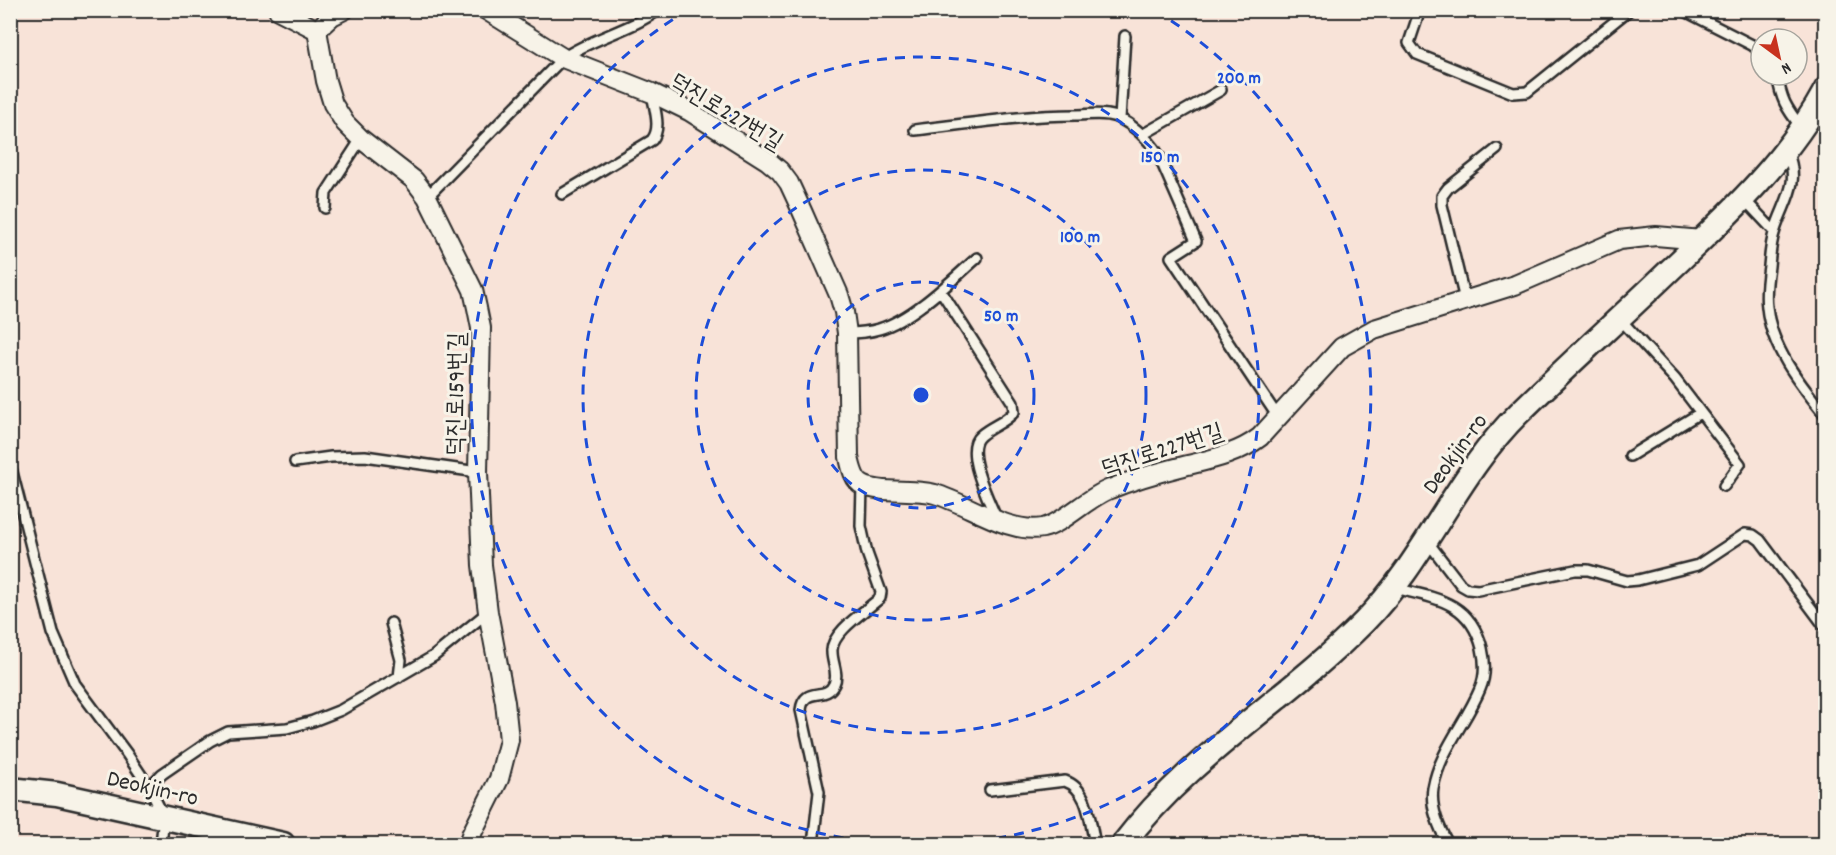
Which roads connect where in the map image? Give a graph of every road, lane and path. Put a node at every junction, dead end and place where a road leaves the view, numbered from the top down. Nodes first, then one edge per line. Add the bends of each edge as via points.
1 (278, 10) edge
2 (344, 10) edge
3 (486, 10) edge
4 (658, 10) edge
5 (1420, 10) edge
6 (1629, 10) edge
7 (1683, 10) edge
8 (317, 30) junction
9 (1125, 36) dead end
10 (1749, 43) edge
11 (563, 58) junction
12 (1779, 87) edge
13 (1826, 89) edge
14 (1221, 90) dead end
15 (652, 93) junction
16 (1120, 119) junction
17 (1802, 129) junction
18 (915, 130) dead end
19 (1142, 135) junction
20 (361, 139) junction
21 (1497, 149) dead end
22 (1786, 151) junction
23 (562, 194) dead end
24 (427, 197) junction
25 (1743, 198) junction
26 (324, 208) dead end
27 (1774, 231) junction
28 (1702, 240) junction
29 (977, 258) dead end
30 (941, 291) junction
31 (1465, 300) junction
32 (1619, 318) junction
33 (847, 333) junction
34 (1700, 413) junction
35 (1826, 416) edge
36 (1278, 417) junction
37 (1630, 456) dead end
38 (295, 462) dead end
39 (10, 464) edge
40 (478, 472) junction
41 (862, 485) junction
42 (1724, 486) dead end
43 (997, 520) junction
44 (1427, 541) junction
45 (1394, 588) junction
46 (488, 612) junction
47 (391, 623) dead end
48 (1826, 628) edge
49 (399, 677) junction
50 (149, 787) junction
51 (10, 789) edge
52 (990, 790) dead end
53 (164, 817) junction
54 (161, 844) edge
55 (283, 844) edge
56 (468, 844) edge
57 (813, 844) edge
58 (1095, 844) edge
59 (1123, 844) edge
60 (1448, 844) edge

1 - 8 street
2 - 8 street
3 - 11 street, 덕진로227번길
4 - 11 lane
5 - 6 lane via 1409,43 1418,54 1513,93 1527,92
7 - 10 lane
8 - 20 street, 덕진로159번길 via 333,104
9 - 16 lane
11 - 15 street, 덕진로227번길
11 - 24 lane
12 - 17 lane via 1786,108
13 - 17 street, Deokjin-ro
14 - 19 lane
15 - 23 lane via 658,128 652,140
15 - 33 street, 덕진로227번길 via 689,111 780,171 839,295
16 - 18 lane via 1109,115 1052,115
16 - 19 lane
17 - 22 street, Deokjin-ro
19 - 36 lane via 1158,154 1196,240 1171,257
20 - 24 street, 덕진로159번길 via 414,180
20 - 26 lane via 326,193
21 - 31 lane via 1442,196
22 - 25 street, Deokjin-ro
22 - 27 lane via 1793,180
24 - 40 street, 덕진로159번길 via 473,290 481,328
25 - 27 lane
25 - 28 street, Deokjin-ro
27 - 35 lane via 1766,295 1771,326 1786,361
28 - 31 street, 덕진로227번길 via 1656,236 1619,240 1536,277
28 - 32 street, Deokjin-ro
29 - 30 lane
30 - 33 lane via 882,328
30 - 43 lane via 1014,403 1010,417 978,437 974,444 975,463
31 - 36 street, 덕진로227번길 via 1390,322 1357,337 1329,360
32 - 34 lane via 1675,379
32 - 44 street, Deokjin-ro via 1500,433
33 - 41 street, 덕진로227번길 via 849,458
34 - 37 lane
34 - 42 lane via 1740,464
36 - 43 street, 덕진로227번길 via 1260,437 1238,451 1107,490 1045,527 1024,528
38 - 40 lane via 364,456
39 - 50 lane via 53,633 65,662 75,684
40 - 46 street, 덕진로159번길
41 - 43 street, 덕진로227번길 via 921,490
41 - 57 lane via 861,526 881,592 880,598 833,642 834,685 828,692 808,695 802,702 819,792
44 - 45 street, Deokjin-ro
44 - 48 lane via 1461,585 1478,590 1575,570 1638,580 1698,565 1745,534 1753,535
45 - 59 street, Deokjin-ro via 1363,623 1186,773
45 - 60 lane via 1435,598 1460,610 1474,627 1482,651 1481,688 1449,743 1433,790 1438,821
46 - 49 lane via 434,656
46 - 56 street, 덕진로159번길 via 509,740 499,779
47 - 49 lane via 401,660
49 - 50 lane via 314,721 287,728 228,732 162,774
50 - 53 lane
51 - 53 street, Deokjin-ro via 57,794
52 - 58 lane via 1065,781 1073,784 1083,796
53 - 54 lane
53 - 55 street, Deokjin-ro

